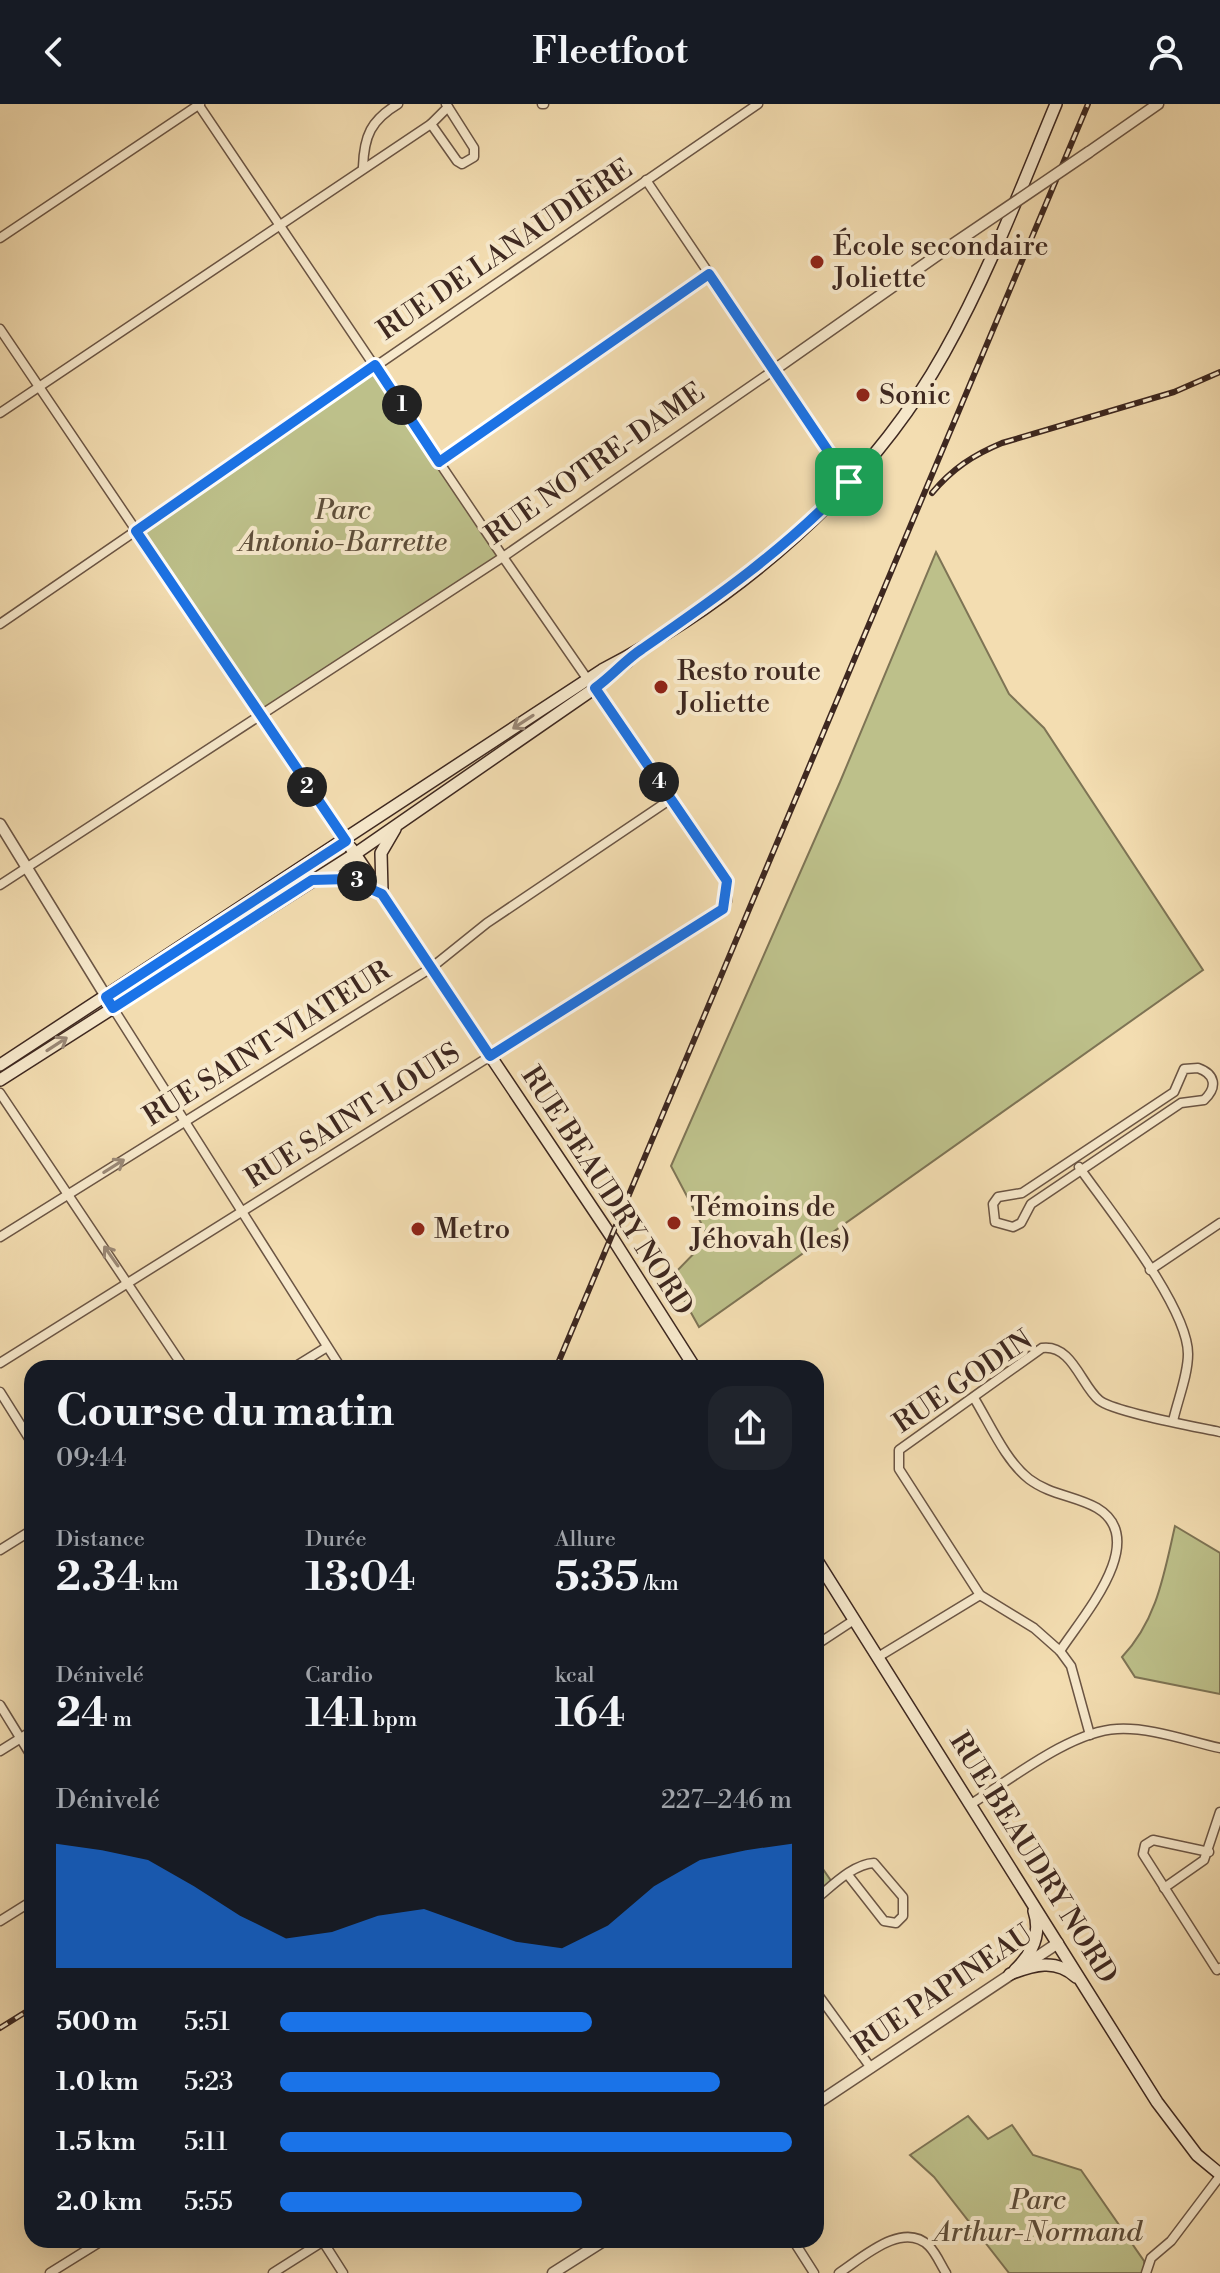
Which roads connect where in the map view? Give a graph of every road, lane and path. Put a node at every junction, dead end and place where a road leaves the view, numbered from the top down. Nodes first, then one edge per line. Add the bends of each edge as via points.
1 (199, 104) edge
2 (398, 104) edge
3 (758, 104) edge
4 (1056, 104) edge
5 (1158, 104) edge
6 (447, 105) edge
7 (431, 124) junction
8 (363, 167) junction
9 (646, 180) junction
10 (279, 223) junction
11 (0, 238) edge
12 (709, 274) junction
13 (0, 329) edge
14 (375, 365) junction
15 (774, 370) junction
16 (38, 386) junction
17 (0, 413) edge
18 (439, 462) junction
19 (849, 482) junction
20 (136, 531) junction
21 (503, 557) junction
22 (0, 624) edge
23 (592, 684) junction
24 (260, 717) junction
25 (671, 799) junction
26 (403, 819) junction
27 (0, 824) edge
28 (346, 841) junction
29 (355, 854) junction
30 (27, 868) junction
31 (312, 880) junction
32 (0, 885) edge
33 (382, 894) junction
34 (431, 968) junction
35 (106, 997) junction
36 (113, 1008) junction
37 (490, 1056) junction
38 (0, 1065) edge
39 (0, 1080) edge
40 (0, 1093) edge
41 (184, 1122) junction
42 (1074, 1160) junction
43 (1081, 1170) junction
44 (68, 1194) junction
45 (240, 1213) junction
46 (1220, 1223) edge
47 (0, 1237) edge
48 (1150, 1270) junction
49 (129, 1282) junction
50 (327, 1347) junction
51 (179, 1360) edge
52 (306, 1360) edge
53 (336, 1360) edge
54 (690, 1360) edge
55 (0, 1363) edge
56 (0, 1392) edge
57 (974, 1398) junction
58 (1173, 1421) junction
59 (24, 1430) edge
60 (1220, 1432) edge
61 (24, 1535) edge
62 (0, 1550) edge
63 (824, 1572) edge
64 (980, 1595) junction
65 (854, 1620) junction
66 (824, 1640) edge
67 (1060, 1651) junction
68 (878, 1657) junction
69 (0, 1705) edge
70 (1090, 1735) junction
71 (24, 1736) edge
72 (20, 1739) junction
73 (24, 1745) edge
74 (1220, 1748) edge
75 (0, 1751) edge
76 (971, 1804) junction
77 (1220, 1812) edge
78 (1209, 1852) junction
79 (848, 1875) junction
80 (1164, 1888) junction
81 (824, 1893) edge
82 (1030, 1899) junction
83 (24, 1906) edge
84 (0, 1921) edge
85 (1058, 1943) junction
86 (1219, 1969) edge
87 (1010, 1974) junction
88 (1091, 1997) junction
89 (824, 2003) edge
90 (871, 2068) junction
91 (824, 2099) edge
92 (1220, 2175) edge
93 (90, 2248) edge
94 (311, 2248) edge
95 (328, 2248) edge
96 (592, 2248) edge
97 (798, 2248) edge
98 (50, 2273) edge
99 (273, 2273) edge
100 (343, 2273) edge
101 (553, 2273) edge
102 (814, 2273) edge
103 (839, 2273) edge
104 (946, 2273) edge
105 (1146, 2273) edge

1 - 10 street
1 - 11 street
2 - 8 street via 371,124
3 - 9 street, RUE DE LANAUDIÈRE
4 - 19 main road via 983,276 943,355 907,411
5 - 15 street, RUE NOTRE-DAME, bridge
6 - 7 street
6 - 7 street via 474,148 474,157 462,164 457,161
7 - 8 street
8 - 10 street
9 - 12 street
9 - 14 street, RUE DE LANAUDIÈRE
10 - 14 street
10 - 16 street
12 - 15 street
12 - 18 street
13 - 16 street
14 - 18 street
14 - 20 street, RUE DE LANAUDIÈRE
15 - 19 street
15 - 21 street, RUE NOTRE-DAME
16 - 17 street
16 - 20 street
18 - 21 street
19 - 23 main road via 752,571
20 - 22 street, RUE DE LANAUDIÈRE
20 - 24 street
21 - 23 street
21 - 24 street, RUE NOTRE-DAME
23 - 25 street
23 - 26 main road
23 -> 28 main road
24 - 28 street
24 - 30 street, RUE NOTRE-DAME
25 - 34 street, RUE SAINT-VIATEUR via 487,923
25 - 37 street, RUE SAINT-LOUIS via 727,881 727,901 711,918
26 - 29 main road
26 - 33 main road via 381,853
27 - 30 street
28 - 29 main road, RUE BEAUDRY NORD
28 - 35 main road
29 - 31 main road
29 - 33 main road, RUE BEAUDRY NORD
30 - 32 street, RUE NOTRE-DAME
30 - 35 street
31 - 33 main road via 348,879
31 - 36 main road
33 - 34 main road, RUE BEAUDRY NORD
34 - 37 main road, RUE BEAUDRY NORD
34 - 41 street, RUE SAINT-VIATEUR
35 - 36 street
35 - 38 main road
39 -> 36 main road
36 - 41 street
37 - 45 street, RUE SAINT-LOUIS
37 - 54 main road, RUE BEAUDRY NORD
40 - 44 street
44 -> 41 street, RUE SAINT-VIATEUR
41 - 45 street
42 - 43 street
42 - 43 street via 1022,1193 998,1197 993,1204 995,1222 1013,1227 1021,1223 1031,1204
42 - 43 street via 1174,1092 1184,1069 1198,1068 1211,1075 1212,1091 1204,1100 1181,1103
43 - 48 street
44 - 47 street, RUE SAINT-VIATEUR
49 -> 44 street
45 - 49 street, RUE SAINT-LOUIS
45 - 50 street
46 - 48 street
48 - 58 street via 1185,1333 1188,1356
49 - 51 street
49 - 55 street, RUE SAINT-LOUIS
50 - 52 street
50 - 53 street
56 - 59 street
57 - 58 street, RUE GODIN via 1050,1347 1066,1357 1100,1402
57 - 64 street, RUE GODIN via 904,1443 898,1458 899,1469
57 - 67 street via 1028,1478 1094,1506 1115,1527 1119,1543 1114,1565
58 - 60 street, RUE GODIN
61 - 62 street
63 - 65 main road, RUE BEAUDRY NORD
64 - 67 street
64 - 68 street
65 - 66 street
65 - 68 main road, RUE BEAUDRY NORD
67 - 70 street via 1071,1666
68 - 76 main road, RUE BEAUDRY NORD
69 - 72 street
70 - 74 street via 1132,1729
70 - 76 street
71 - 72 street
72 - 73 street
72 - 75 street
76 - 82 main road, RUE BEAUDRY NORD
77 - 78 street
78 - 80 street
78 - 80 street via 1149,1841 1143,1854
79 - 79 street via 884,1921 896,1923 903,1916 903,1897 879,1866 867,1863
79 - 81 street
80 - 86 street
82 - 85 main road, RUE BEAUDRY NORD
82 - 87 main road via 1037,1936 1026,1959
83 - 84 street
85 - 87 street, RUE PAPINEAU
85 - 88 main road, RUE BEAUDRY NORD
87 - 88 main road via 1034,1964 1064,1968
87 - 90 street, RUE PAPINEAU
88 - 92 main road, RUE BEAUDRY NORD via 1175,2129
89 - 90 street
90 - 91 street, RUE PAPINEAU
92 - 105 street via 1171,2241 1151,2258
93 - 98 street
94 - 99 street
95 - 100 street
96 - 101 street
97 - 102 street
103 - 104 street via 892,2240 918,2238 930,2246

